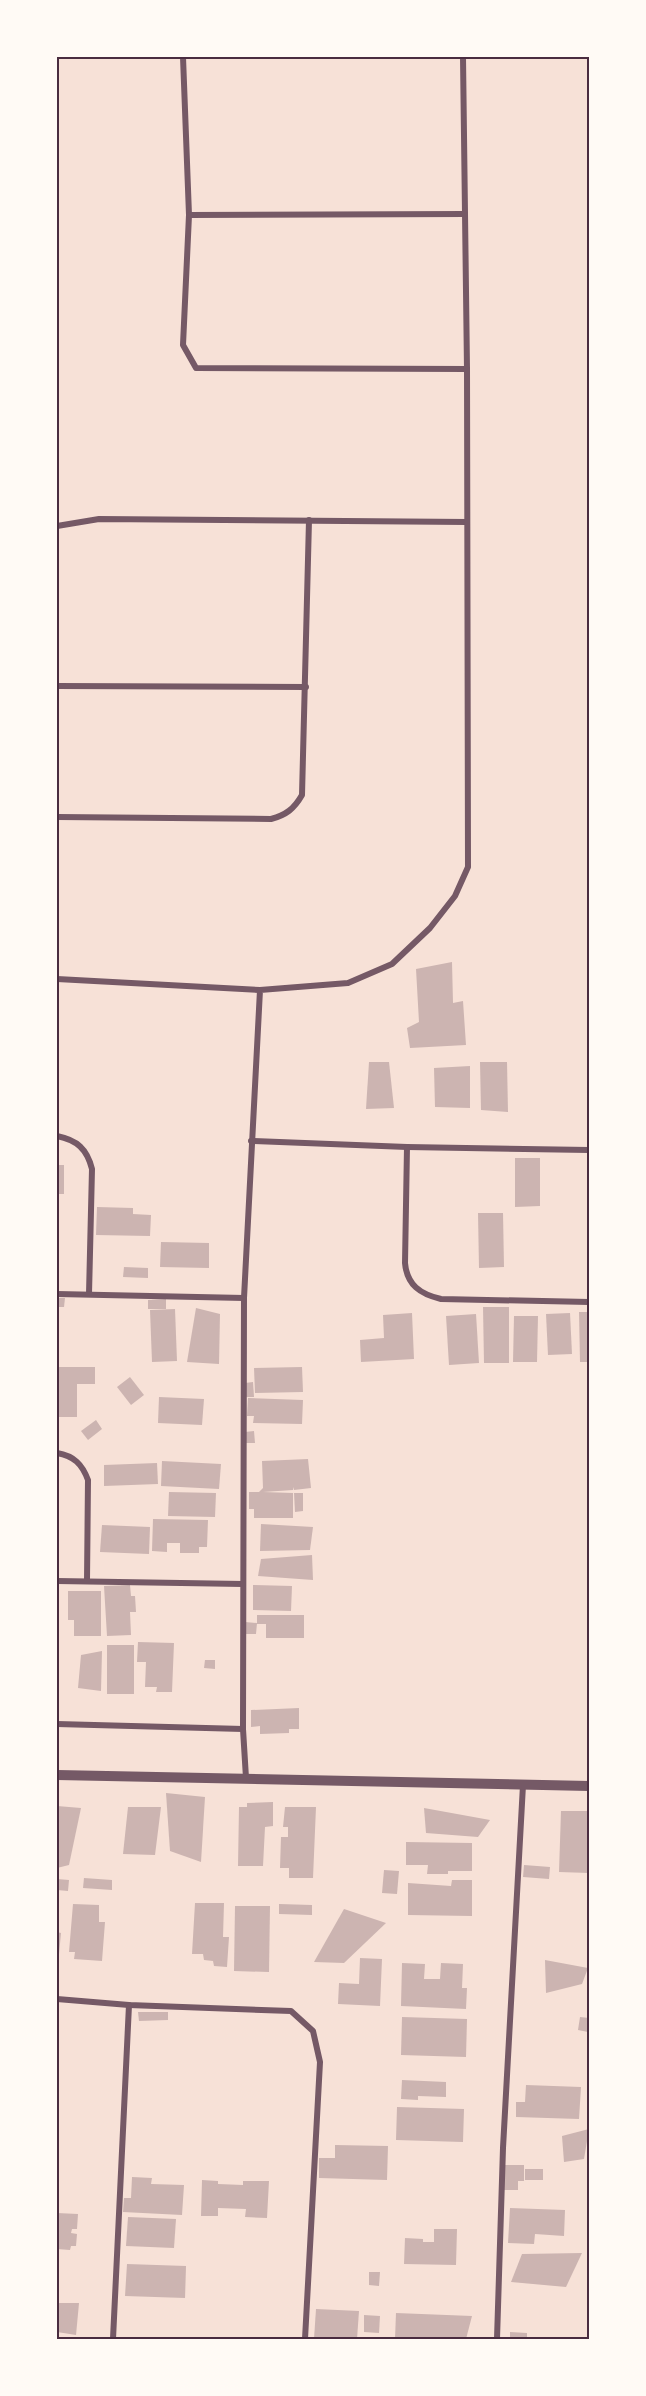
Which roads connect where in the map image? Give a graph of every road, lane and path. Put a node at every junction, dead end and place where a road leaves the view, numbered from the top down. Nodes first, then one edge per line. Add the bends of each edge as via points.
1 (183, 57) edge
2 (463, 57) edge
3 (465, 213) junction
4 (189, 215) junction
5 (467, 369) junction
6 (309, 520) junction
7 (467, 522) junction
8 (57, 526) edge
9 (57, 686) edge
10 (306, 687) junction
11 (57, 816) edge
12 (57, 979) edge
13 (260, 990) junction
14 (57, 1136) edge
15 (251, 1141) junction
16 (406, 1147) junction
17 (589, 1150) edge
18 (57, 1294) edge
19 (89, 1294) junction
20 (244, 1298) junction
21 (589, 1302) edge
22 (57, 1453) edge
23 (57, 1581) edge
24 (87, 1581) junction
25 (243, 1584) junction
26 (57, 1724) edge
27 (243, 1729) junction
28 (57, 1775) edge
29 (246, 1778) junction
30 (523, 1785) junction
31 (589, 1786) edge
32 (57, 1999) edge
33 (129, 2005) junction
34 (113, 2339) edge
35 (304, 2339) edge
36 (497, 2339) edge

1 - 4 street
2 - 3 street
3 - 4 street
3 - 5 street
4 - 5 street via 183,345 196,368
5 - 7 street
6 - 7 street
6 - 8 street via 99,519
6 - 10 street
7 - 13 street via 468,867 455,896 430,928 392,964 348,983
9 - 10 street
10 - 11 street via 302,795 284,815 271,819
12 - 13 street
13 - 15 street
14 - 19 street via 78,1144 92,1169
15 - 16 street
15 - 20 street
16 - 17 street
16 - 21 street via 405,1263 412,1285 425,1295 441,1299
18 - 19 street
19 - 20 street
20 - 25 street
22 - 24 street via 72,1457 82,1466 88,1480
23 - 24 street
24 - 25 street
25 - 27 street
26 - 27 street
27 - 29 street
28 - 29 street
29 - 30 street
30 - 31 street
30 - 36 street
32 - 33 street
33 - 34 street
33 - 35 street via 291,2011 313,2031 320,2062

